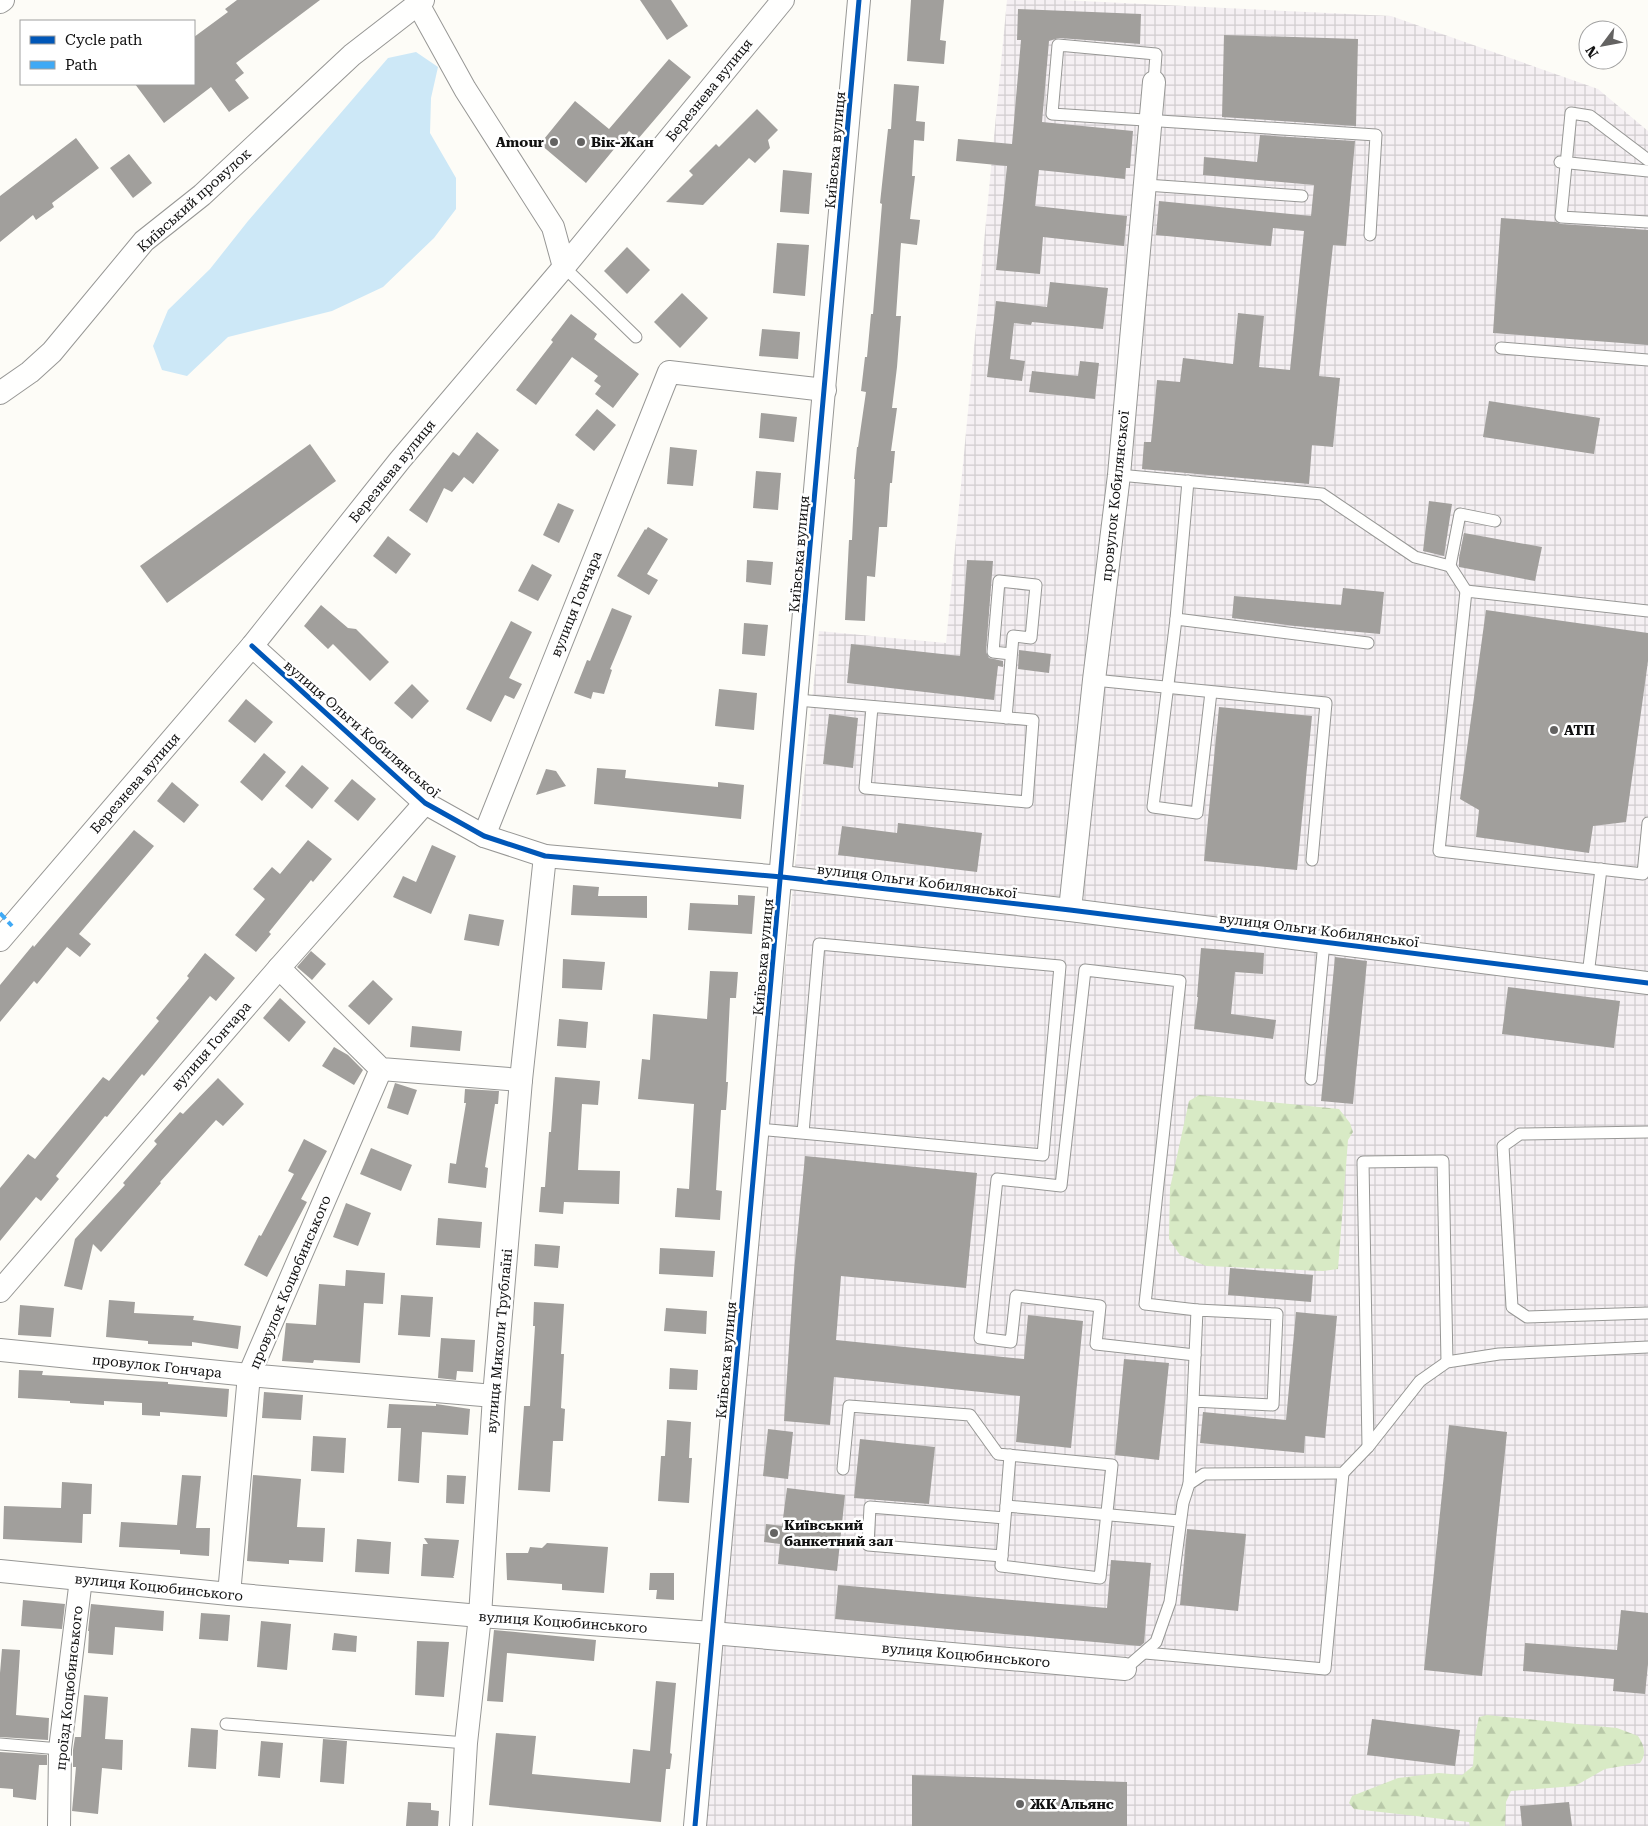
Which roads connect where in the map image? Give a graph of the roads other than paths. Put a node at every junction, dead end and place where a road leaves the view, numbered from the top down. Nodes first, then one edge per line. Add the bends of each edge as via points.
1 (783, 0) edge
2 (859, 0) edge
3 (419, 1) edge
4 (1154, 82) joint
5 (1151, 122) junction
6 (1648, 160) edge
7 (1563, 163) junction
8 (1648, 171) edge
9 (1146, 185) junction
10 (1302, 196) dead end
11 (1648, 222) edge
12 (1370, 235) dead end
13 (564, 267) junction
14 (636, 337) dead end
15 (1501, 348) dead end
16 (1648, 360) edge
17 (825, 390) junction
18 (0, 393) edge
19 (1119, 475) junction
20 (1188, 481) junction
21 (1495, 521) dead end
22 (1450, 566) junction
23 (1466, 591) junction
24 (1648, 611) edge
25 (1176, 619) junction
26 (1368, 643) dead end
27 (252, 646) junction
28 (1011, 654) junction
29 (1094, 680) junction
30 (1168, 688) junction
31 (1211, 692) junction
32 (797, 700) junction
33 (872, 707) junction
34 (1006, 718) junction
35 (425, 803) junction
36 (1648, 823) edge
37 (484, 836) junction
38 (545, 856) junction
39 (1312, 860) dead end
40 (1601, 869) junction
41 (782, 877) junction
42 (1070, 910) junction
43 (0, 940) edge
44 (1324, 942) junction
45 (279, 968) junction
46 (1588, 975) junction
47 (1648, 983) edge
48 (381, 1069) junction
49 (1311, 1079) dead end
50 (521, 1080) junction
51 (758, 1129) junction
52 (1648, 1132) edge
53 (802, 1133) junction
54 (0, 1291) edge
55 (1197, 1310) junction
56 (1648, 1313) edge
57 (1648, 1347) edge
58 (0, 1350) edge
59 (1195, 1355) junction
60 (1447, 1362) junction
61 (249, 1375) junction
62 (494, 1396) junction
63 (1193, 1401) junction
64 (1368, 1448) junction
65 (1010, 1455) junction
66 (843, 1469) dead end
67 (1343, 1473) junction
68 (1189, 1484) junction
69 (1006, 1512) junction
70 (1108, 1514) junction
71 (1180, 1520) junction
72 (1002, 1556) junction
73 (0, 1571) edge
74 (81, 1579) junction
75 (229, 1594) junction
76 (480, 1616) junction
77 (712, 1633) junction
78 (1145, 1653) junction
79 (1125, 1670) joint
80 (226, 1724) dead end
81 (466, 1743) junction
82 (0, 1744) edge
83 (60, 1749) junction
84 (59, 1826) edge
85 (462, 1826) edge
86 (695, 1826) edge

1 - 13 street, Березнева вулиця
2 - 17 street, Київська вулиця
3 - 13 street via 465,89 553,227
3 - 18 street, Київський провулок via 352,55 202,195 144,241 52,352
4 - 5 street, провулок Кобилянської
4 - 5 lane via 1156,54 1058,45 1052,114
5 - 9 street, провулок Кобилянської
5 - 12 lane via 1376,135
6 - 7 lane via 1590,116 1571,113
7 - 8 lane
7 - 11 lane via 1561,217
9 - 10 lane
9 - 19 street, провулок Кобилянської
13 - 14 lane
13 - 27 street, Березнева вулиця via 400,460
15 - 16 lane
17 - 32 street, Київська вулиця
17 - 37 street, вулиця Гончара via 669,372
19 - 20 lane
19 - 29 street, провулок Кобилянської
20 - 22 lane via 1322,494 1415,557
20 - 25 lane
21 - 22 lane via 1460,514
22 - 23 lane
23 - 24 lane
23 - 40 lane via 1439,851
25 - 26 lane
25 - 30 lane
27 - 35 street, вулиця Ольги Кобилянської
27 - 43 street, Березнева вулиця
28 - 28 lane via 1013,636 1031,638 1036,584 999,581 993,652
28 - 34 lane
29 - 30 lane
29 - 42 street, провулок Кобилянської
30 - 31 lane
30 - 31 lane via 1153,807 1197,813
31 - 39 lane via 1326,703
32 - 33 lane
32 - 41 street, Київська вулиця
33 - 34 lane
33 - 34 lane via 865,788 1027,802 1033,720
35 - 37 street, вулиця Ольги Кобилянської
35 - 45 street, вулиця Гончара
36 - 40 lane via 1643,874
37 - 38 street, вулиця Ольги Кобилянської
38 - 41 street, вулиця Ольги Кобилянської
38 - 50 street, вулиця Миколи Трублаїні
40 - 46 lane
41 - 42 street, вулиця Ольги Кобилянської
41 - 51 street, Київська вулиця
42 - 44 street, вулиця Ольги Кобилянської
44 - 46 street, вулиця Ольги Кобилянської
44 - 49 lane
45 - 48 street
45 - 54 street, вулиця Гончара
46 - 47 street, вулиця Ольги Кобилянської
48 - 50 street
48 - 61 street, провулок Коцюбинського
50 - 62 street, вулиця Миколи Трублаїні
51 - 53 lane
51 - 77 street, Київська вулиця
52 - 56 lane via 1520,1134 1503,1146 1512,1307 1527,1317
53 - 53 lane via 1043,1155 1060,966 819,944
55 - 59 lane
55 - 59 lane via 1145,1304 1180,981 1085,970 1062,1186 998,1179 980,1338 1011,1342 1016,1296 1100,1306 1096,1344
55 - 63 lane via 1277,1314 1273,1405
57 - 60 lane via 1499,1354
58 - 61 street, провулок Гончара
59 - 63 lane
60 - 64 lane via 1420,1381
60 - 64 lane via 1443,1161 1363,1162
61 - 62 street, провулок Гончара
61 - 75 street, провулок Коцюбинського
62 - 76 street, вулиця Миколи Трублаїні
63 - 68 lane
64 - 67 lane
65 - 66 lane via 998,1454 970,1415 849,1406
65 - 69 lane
65 - 70 lane via 1112,1465
67 - 68 lane via 1204,1474
67 - 78 lane via 1325,1669
68 - 71 lane
69 - 70 lane
69 - 72 lane
69 - 72 lane via 870,1507 868,1545
70 - 71 lane
70 - 72 lane via 1100,1578 1001,1566
71 - 78 lane via 1170,1602 1156,1642
73 - 74 street, вулиця Коцюбинського
74 - 75 street, вулиця Коцюбинського
74 - 83 street, проїзд Коцюбинського
75 - 76 street, вулиця Коцюбинського
76 - 77 street, вулиця Коцюбинського
76 - 81 street, вулиця Миколи Трублаїні
77 - 79 street, вулиця Коцюбинського
77 - 86 street, Київська вулиця
78 - 79 lane
80 - 81 lane
81 - 85 street, вулиця Миколи Трублаїні
82 - 83 lane
83 - 84 street, проїзд Коцюбинського

